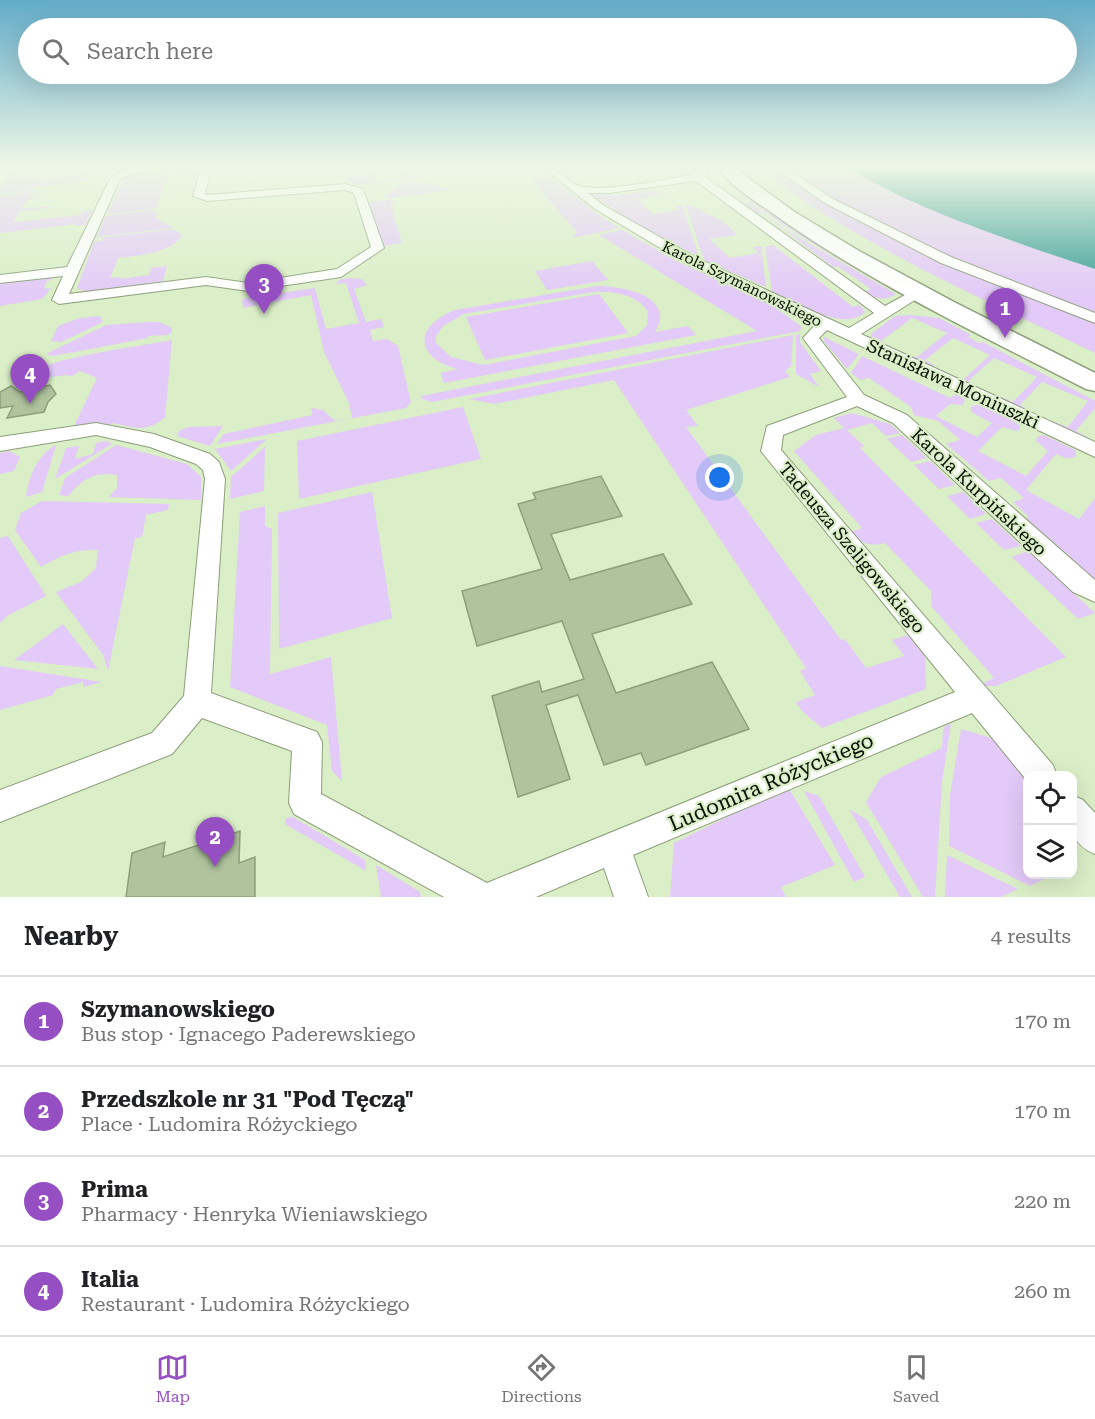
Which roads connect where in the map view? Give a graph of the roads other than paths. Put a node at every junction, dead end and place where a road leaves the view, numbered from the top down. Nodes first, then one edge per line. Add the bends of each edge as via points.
1 (101, 210) edge
2 (365, 210) edge
3 (606, 210) edge
4 (749, 210) edge
5 (778, 210) edge
6 (800, 210) edge
7 (846, 210) edge
8 (72, 271) junction
9 (0, 279) edge
10 (919, 293) junction
11 (884, 313) junction
12 (1095, 318) edge
13 (824, 324) junction
14 (849, 335) junction
15 (1095, 367) edge
16 (1095, 383) edge
17 (858, 399) junction
18 (0, 444) edge
19 (1095, 450) edge
20 (1095, 592) edge
21 (976, 697) junction
22 (197, 702) junction
23 (1038, 771) edge
24 (0, 806) edge
25 (1077, 817) edge
26 (1095, 838) edge
27 (614, 847) junction
28 (478, 897) edge
29 (496, 897) edge
30 (632, 897) edge

1 - 8 street
2 - 8 street via 378,248 341,273 248,287 206,281 59,300
3 - 13 street, Karola Szymanowskiego via 658,243
4 - 11 street, Stanisława Moniuszki
5 - 10 main road
6 - 15 main road via 972,306
7 - 12 street via 946,260
8 - 9 street
10 - 11 street, Stanisława Moniuszki
10 - 16 main road
11 - 14 street, Stanisława Moniuszki
13 - 14 street, Karola Szymanowskiego
13 - 17 street via 810,338
14 - 19 street, Stanisława Moniuszki
17 - 20 street, Karola Kurpińskiego via 900,419 1081,585
17 - 21 street, Tadeusza Szeligowskiego via 774,431 771,451
18 - 22 street via 96,429 154,441 203,459 212,467 215,479
21 - 23 street, Tadeusza Szeligowskiego
21 - 27 street, Ludomira Różyckiego
22 - 24 street via 162,744
22 - 28 street via 307,742 305,803
25 - 26 street
27 - 29 street, Ludomira Różyckiego
27 - 30 street

